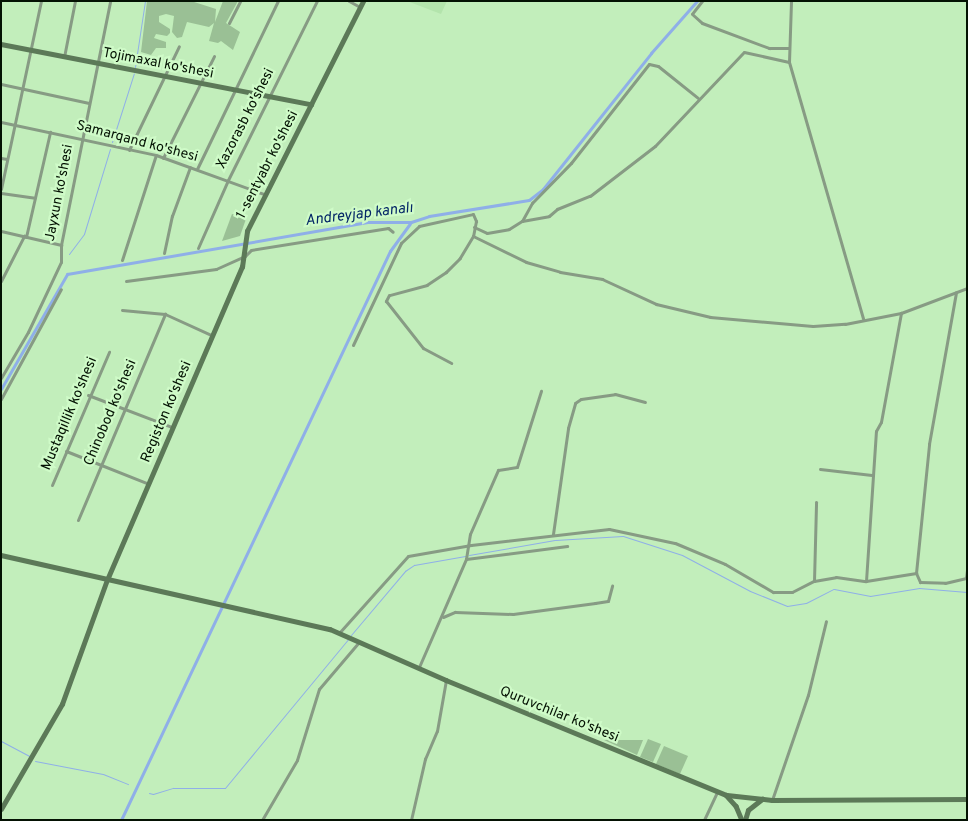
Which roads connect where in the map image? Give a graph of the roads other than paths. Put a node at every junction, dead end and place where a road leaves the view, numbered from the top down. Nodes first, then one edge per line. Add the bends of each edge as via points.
1 (41, 1) edge
2 (76, 1) edge
3 (110, 1) edge
4 (240, 1) edge
5 (278, 1) edge
6 (317, 1) edge
7 (349, 1) edge
8 (363, 1) edge
9 (702, 1) edge
10 (790, 1) edge
11 (360, 7) junction
12 (229, 24) dead end
13 (1, 44) edge
14 (179, 46) dead end
15 (789, 48) junction
16 (30, 50) junction
17 (214, 56) dead end
18 (64, 57) junction
19 (789, 62) junction
20 (97, 64) junction
21 (164, 75) junction
22 (200, 82) junction
23 (1, 84) edge
24 (22, 88) junction
25 (232, 91) junction
26 (270, 97) junction
27 (698, 98) junction
28 (89, 102) junction
29 (311, 104) junction
30 (1, 122) edge
31 (15, 125) junction
32 (50, 132) junction
33 (82, 138) junction
34 (129, 150) junction
35 (156, 156) junction
36 (1, 158) edge
37 (164, 158) junction
38 (7, 159) junction
39 (190, 167) junction
40 (197, 169) junction
41 (228, 180) junction
42 (1, 191) edge
43 (264, 194) junction
44 (35, 198) junction
45 (522, 220) junction
46 (474, 228) junction
47 (1, 231) edge
48 (393, 232) dead end
49 (473, 236) junction
50 (25, 237) junction
51 (60, 245) junction
52 (198, 248) dead end
53 (164, 253) dead end
54 (245, 254) junction
55 (122, 260) dead end
56 (1, 281) edge
57 (126, 281) dead end
58 (967, 288) edge
59 (61, 289) dead end
60 (956, 292) junction
61 (122, 310) dead end
62 (901, 313) junction
63 (165, 314) junction
64 (863, 319) junction
65 (211, 335) junction
66 (353, 345) dead end
67 (109, 352) dead end
68 (452, 363) dead end
69 (1, 378) edge
70 (541, 391) dead end
71 (88, 395) junction
72 (1, 399) edge
73 (645, 402) dead end
74 (126, 408) junction
75 (172, 427) junction
76 (66, 451) junction
77 (102, 466) junction
78 (820, 469) dead end
79 (872, 475) junction
80 (149, 484) junction
81 (52, 485) dead end
82 (816, 502) dead end
83 (78, 520) dead end
84 (553, 534) junction
85 (471, 545) junction
86 (567, 546) dead end
87 (1, 555) edge
88 (466, 559) junction
89 (967, 570) edge
90 (916, 573) junction
91 (966, 578) edge
92 (107, 580) junction
93 (814, 581) junction
94 (866, 581) junction
95 (612, 586) dead end
96 (442, 618) junction
97 (826, 621) dead end
98 (342, 634) junction
99 (358, 641) junction
100 (418, 667) junction
101 (446, 680) junction
102 (717, 792) junction
103 (726, 795) junction
104 (1, 796) edge
105 (762, 799) junction
106 (967, 799) edge
107 (7, 800) junction
108 (772, 800) junction
109 (1, 809) edge
110 (262, 820) edge
111 (412, 820) edge
112 (704, 820) edge
113 (744, 820) edge

1 - 16 street
2 - 18 street
3 - 20 street, Jayxun ko'shesi
4 - 12 street
5 - 25 street
6 - 26 street, Xazorasb ko'shesi
7 - 11 street
8 - 11 street
9 - 15 street via 692,14 702,23 769,48
10 - 15 street
11 - 29 street
13 - 16 street, Tojimaxal ko'shesi
14 - 21 street
15 - 19 street
16 - 18 street, Tojimaxal ko'shesi
16 - 24 street
17 - 22 street
18 - 20 street, Tojimaxal ko'shesi
19 - 27 street via 744,52
19 - 64 street
20 - 21 street, Tojimaxal ko'shesi
20 - 28 street, Jayxun ko'shesi
21 - 22 street, Tojimaxal ko'shesi
21 - 34 street
22 - 25 street, Tojimaxal ko'shesi
22 - 37 street
23 - 24 street
24 - 28 street
24 - 31 street
25 - 26 street, Tojimaxal ko'shesi
25 - 40 street
26 - 29 street, Tojimaxal ko'shesi
26 - 41 street, Xazorasb ko'shesi
27 - 45 street via 655,146 590,196 549,216
27 - 45 street via 658,66 649,64 571,163 532,203
28 - 33 street, Jayxun ko'shesi
29 - 43 street, 1-sentyabr ko'shesi
30 - 31 street, Samarqand ko'shesi
31 - 32 street, Samarqand ko'shesi
31 - 38 street
32 - 33 street, Samarqand ko'shesi
32 - 44 street
33 - 34 street, Samarqand ko'shesi
33 - 51 street, Jayxun ko'shesi
34 - 35 street, Samarqand ko'shesi
35 - 37 street, Samarqand ko'shesi
35 - 55 street
36 - 38 street
37 - 39 street, Samarqand ko'shesi
38 - 42 street
39 - 40 street, Samarqand ko'shesi
39 - 53 street via 172,216
40 - 41 street, Samarqand ko'shesi
41 - 43 street, Samarqand ko'shesi
41 - 52 street, Xazorasb ko'shesi
42 - 44 street
43 - 54 street, 1-sentyabr ko'shesi via 246,236
44 - 50 street
45 - 46 street via 509,229 487,233
46 - 49 street
46 - 66 street via 473,214 428,223 410,232 401,243
47 - 50 street
48 - 54 street via 388,228 324,237 251,250
49 - 64 street via 526,262 602,279 656,304 710,317 813,326
49 - 68 street via 446,272 427,285 389,295 386,301 423,348
50 - 51 street
50 - 56 street
51 - 69 street, Jayxun ko'shesi via 58,270
54 - 57 street via 210,270
54 - 65 street, Registon ko'shesi
58 - 60 street
59 - 72 street
60 - 62 street
60 - 90 street via 929,444
61 - 63 street
62 - 64 street
62 - 79 street via 881,422 876,431
63 - 65 street
63 - 74 street, Chinobod ko'shesi
65 - 75 street, Registon ko'shesi
67 - 71 street, Mustaqillik ko'shesi
70 - 85 street via 517,467 498,470 470,534
71 - 74 street
71 - 76 street, Mustaqillik ko'shesi
73 - 84 street via 615,394 575,403 568,428
74 - 75 street
74 - 77 street, Chinobod ko'shesi
75 - 80 street, Registon ko'shesi
76 - 77 street
76 - 81 street, Mustaqillik ko'shesi
77 - 80 street
77 - 83 street, Chinobod ko'shesi
78 - 79 street
79 - 94 street
80 - 92 street, Registon ko'shesi
82 - 93 street
84 - 85 street
84 - 93 street via 609,529 675,543 725,564 774,592 792,592
85 - 88 street
85 - 98 street via 408,556
86 - 88 street
87 - 92 street, Quruvchilar ko'shesi
88 - 96 street
89 - 91 street
90 - 91 street via 920,582 945,584
90 - 94 street
92 - 98 street, Quruvchilar ko'shesi
92 - 107 street, Registon ko'shesi via 62,704
93 - 94 street via 836,577
95 - 96 street via 608,601 513,614 455,612
96 - 100 street
97 - 108 street via 808,695
98 - 99 street, Quruvchilar ko'shesi
99 - 100 street, Quruvchilar ko'shesi
99 - 110 street via 319,689 296,760
100 - 101 street, Quruvchilar ko'shesi
101 - 102 street, Quruvchilar ko'shesi
101 - 111 street via 437,731 423,767
102 - 103 street, Quruvchilar ko'shesi
102 - 112 street
103 - 105 street, Quruvchilar ko'shesi
103 - 113 street
104 - 107 street
105 - 108 street, Quruvchilar ko'shesi
105 - 113 street via 748,810
106 - 108 street, Quruvchilar ko'shesi
107 - 109 street, Registon ko'shesi

